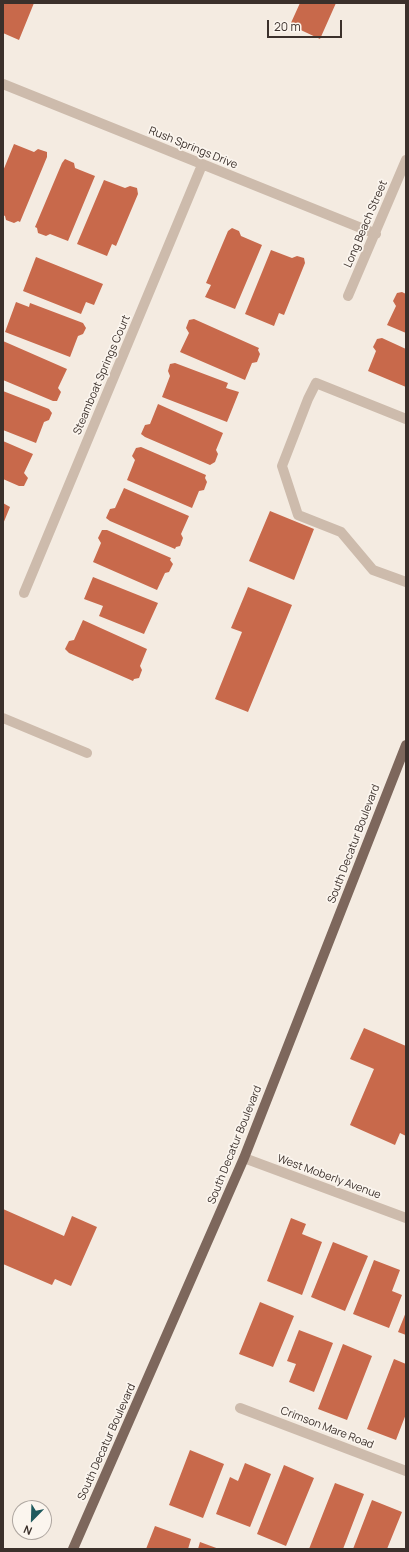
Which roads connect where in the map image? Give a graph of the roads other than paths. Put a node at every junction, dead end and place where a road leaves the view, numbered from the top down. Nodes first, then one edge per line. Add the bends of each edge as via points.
1 (3, 84) edge
2 (406, 160) edge
3 (202, 165) junction
4 (376, 234) junction
5 (348, 296) dead end
6 (406, 419) edge
7 (406, 582) edge
8 (24, 593) dead end
9 (3, 718) edge
10 (406, 745) edge
11 (87, 753) dead end
12 (244, 1158) junction
13 (406, 1218) edge
14 (240, 1408) dead end
15 (406, 1471) edge
16 (73, 1549) edge

1 - 3 street, Rush Springs Drive
2 - 4 street, Long Beach Street
3 - 4 street, Rush Springs Drive
3 - 8 street, Steamboat Springs Court
4 - 5 street, Long Beach Street
6 - 7 street via 316,383 282,466 298,515 341,532 373,570
9 - 11 street
10 - 12 main road, South Decatur Boulevard
12 - 13 street, West Moberly Avenue
12 - 16 main road, South Decatur Boulevard
14 - 15 street, Crimson Mare Road

